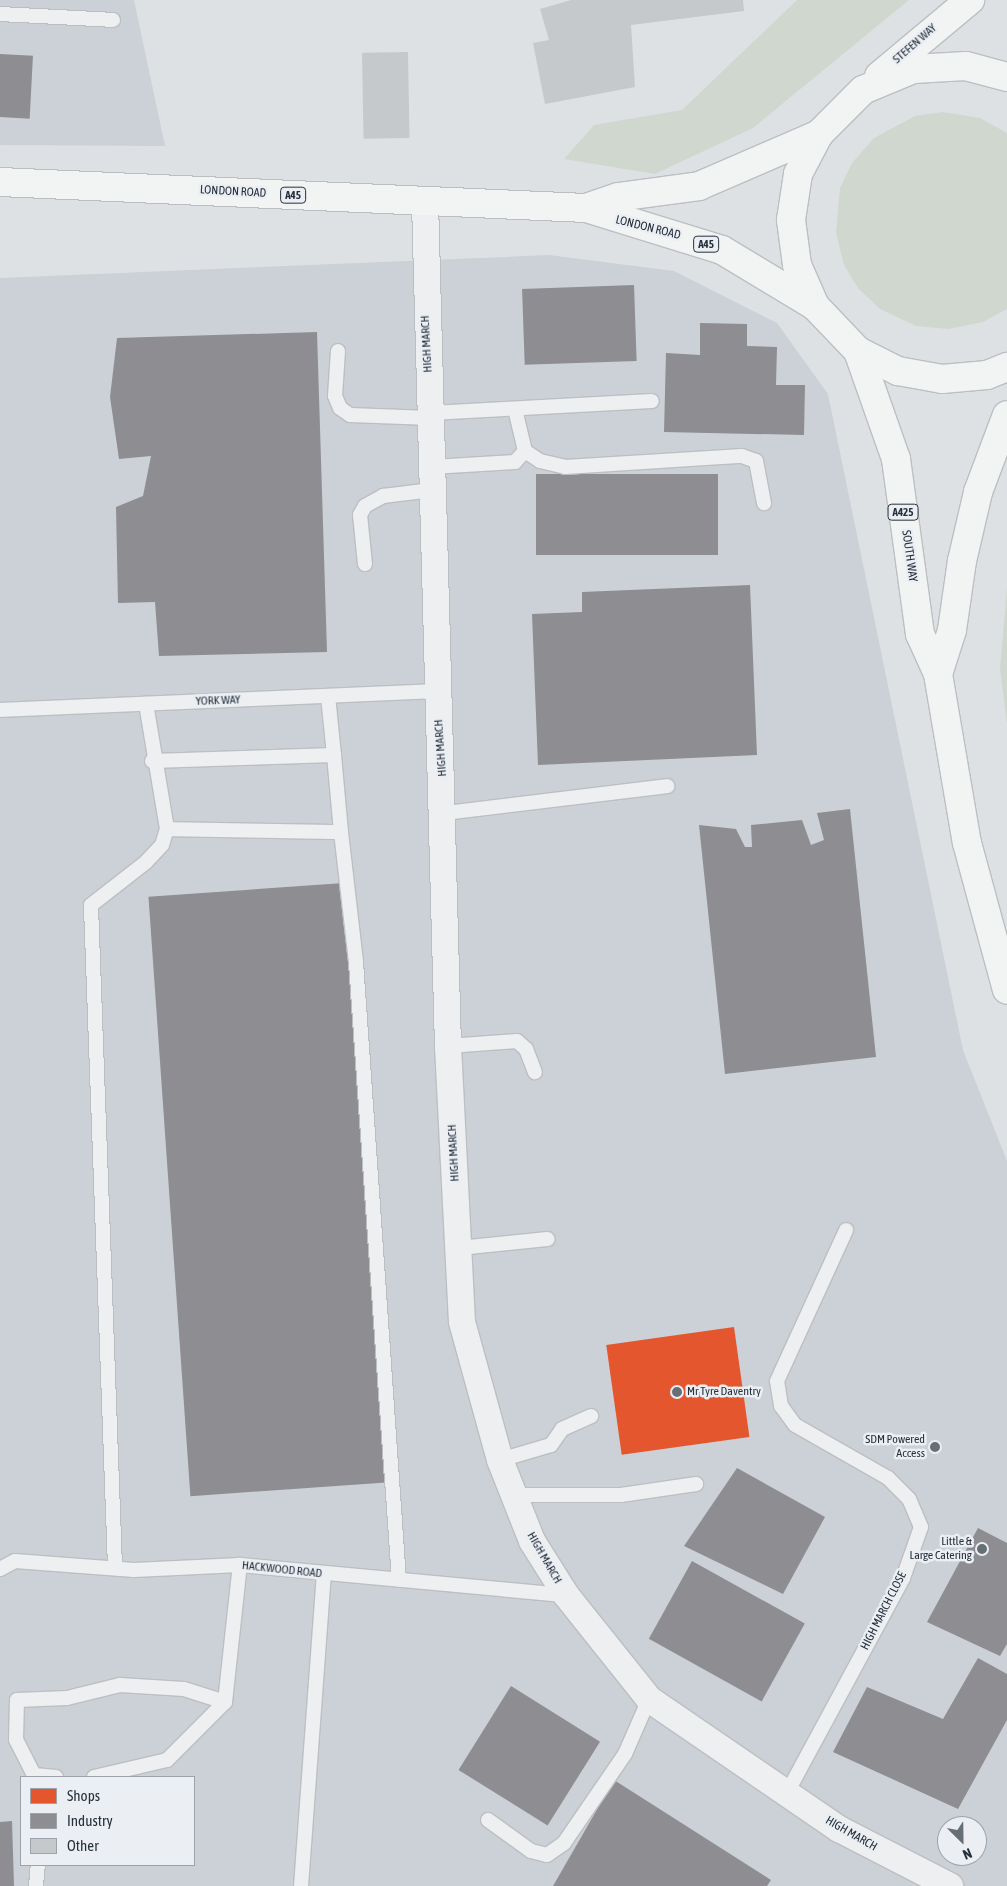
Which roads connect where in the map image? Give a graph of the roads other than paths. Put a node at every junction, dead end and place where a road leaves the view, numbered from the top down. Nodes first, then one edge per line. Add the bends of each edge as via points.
1 (970, 0) edge
2 (0, 14) edge
3 (113, 20) dead end
4 (1007, 77) edge
5 (863, 90) junction
6 (818, 134) junction
7 (0, 182) edge
8 (425, 202) junction
9 (586, 208) junction
10 (815, 306) junction
11 (338, 351) dead end
12 (858, 351) junction
13 (1007, 366) edge
14 (652, 401) dead end
15 (515, 409) junction
16 (1007, 415) edge
17 (431, 416) junction
18 (525, 451) junction
19 (432, 478) junction
20 (764, 503) dead end
21 (365, 564) dead end
22 (938, 674) junction
23 (437, 691) junction
24 (328, 696) junction
25 (146, 704) junction
26 (0, 710) edge
27 (334, 755) junction
28 (152, 761) junction
29 (667, 786) dead end
30 (445, 813) junction
31 (166, 830) junction
32 (341, 832) junction
33 (1007, 990) edge
34 (448, 1046) junction
35 (535, 1072) dead end
36 (846, 1230) dead end
37 (548, 1239) dead end
38 (459, 1248) junction
39 (591, 1416) dead end
40 (500, 1460) junction
41 (696, 1484) dead end
42 (516, 1495) junction
43 (240, 1565) junction
44 (115, 1567) junction
45 (0, 1569) edge
46 (324, 1575) junction
47 (399, 1580) junction
48 (566, 1595) junction
49 (649, 1699) junction
50 (225, 1702) junction
51 (41, 1776) edge
52 (98, 1776) edge
53 (788, 1791) junction
54 (488, 1820) dead end
55 (38, 1866) edge
56 (36, 1886) edge
57 (301, 1886) edge
58 (950, 1886) edge

1 - 5 main road, STEFEN WAY
2 - 3 lane
4 - 5 main road via 966,66 912,69
5 - 6 main road, STEFEN WAY
6 - 9 main road, LONDON ROAD / A45 via 699,186 618,197
6 - 10 main road via 798,174 791,220 797,265
7 - 8 main road, LONDON ROAD / A45
8 - 9 main road, LONDON ROAD / A45
8 - 17 street, HIGH MARCH
9 - 10 main road, LONDON ROAD / A45 via 722,250
10 - 12 main road
11 - 17 lane via 335,396 340,408 350,415
12 - 13 main road via 898,371 942,379 987,375
12 - 22 main road, SOUTH WAY / A425 via 896,460 920,634
14 - 15 lane
15 - 17 lane
15 - 18 lane
16 - 22 main road, SOUTH WAY / A425 via 978,492 962,561 952,630
17 - 19 street, HIGH MARCH
18 - 19 lane via 515,462
18 - 20 lane via 540,461 565,467 742,456 756,461
19 - 21 lane via 365,506 360,515
19 - 23 street, HIGH MARCH
22 - 33 main road, SOUTH WAY / A425 via 966,843
23 - 24 lane, YORK WAY
23 - 30 street, HIGH MARCH
24 - 25 lane, YORK WAY
24 - 27 lane
25 - 26 lane, YORK WAY
25 - 28 lane
27 - 28 lane
27 - 32 lane
28 - 31 lane
29 - 30 lane
30 - 34 street, HIGH MARCH
31 - 32 lane
31 - 44 lane via 162,845 146,862 91,905
32 - 47 lane via 356,962
34 - 35 lane via 517,1041 526,1049
34 - 38 street, HIGH MARCH
36 - 53 lane, HIGH MARCH CLOSE via 777,1381 781,1406 795,1426 888,1478 909,1499 920,1527 902,1578
37 - 38 lane
38 - 40 street, HIGH MARCH via 462,1322
39 - 40 lane via 562,1429 551,1445
40 - 42 street, HIGH MARCH
41 - 42 lane via 621,1495
42 - 48 street, HIGH MARCH via 532,1542
43 - 44 lane, HACKWOOD ROAD
43 - 46 lane, HACKWOOD ROAD
43 - 50 lane
44 - 45 lane, HACKWOOD ROAD via 15,1561
46 - 47 lane, HACKWOOD ROAD
46 - 57 lane
47 - 48 lane, HACKWOOD ROAD
48 - 49 street, HIGH MARCH
49 - 53 street, HIGH MARCH
49 - 54 lane via 625,1754 564,1843 547,1855 531,1852
50 - 51 lane via 184,1689 120,1685 67,1698 17,1700 16,1740 34,1775
50 - 52 lane via 167,1760
53 - 58 street, HIGH MARCH via 838,1829
55 - 56 lane

